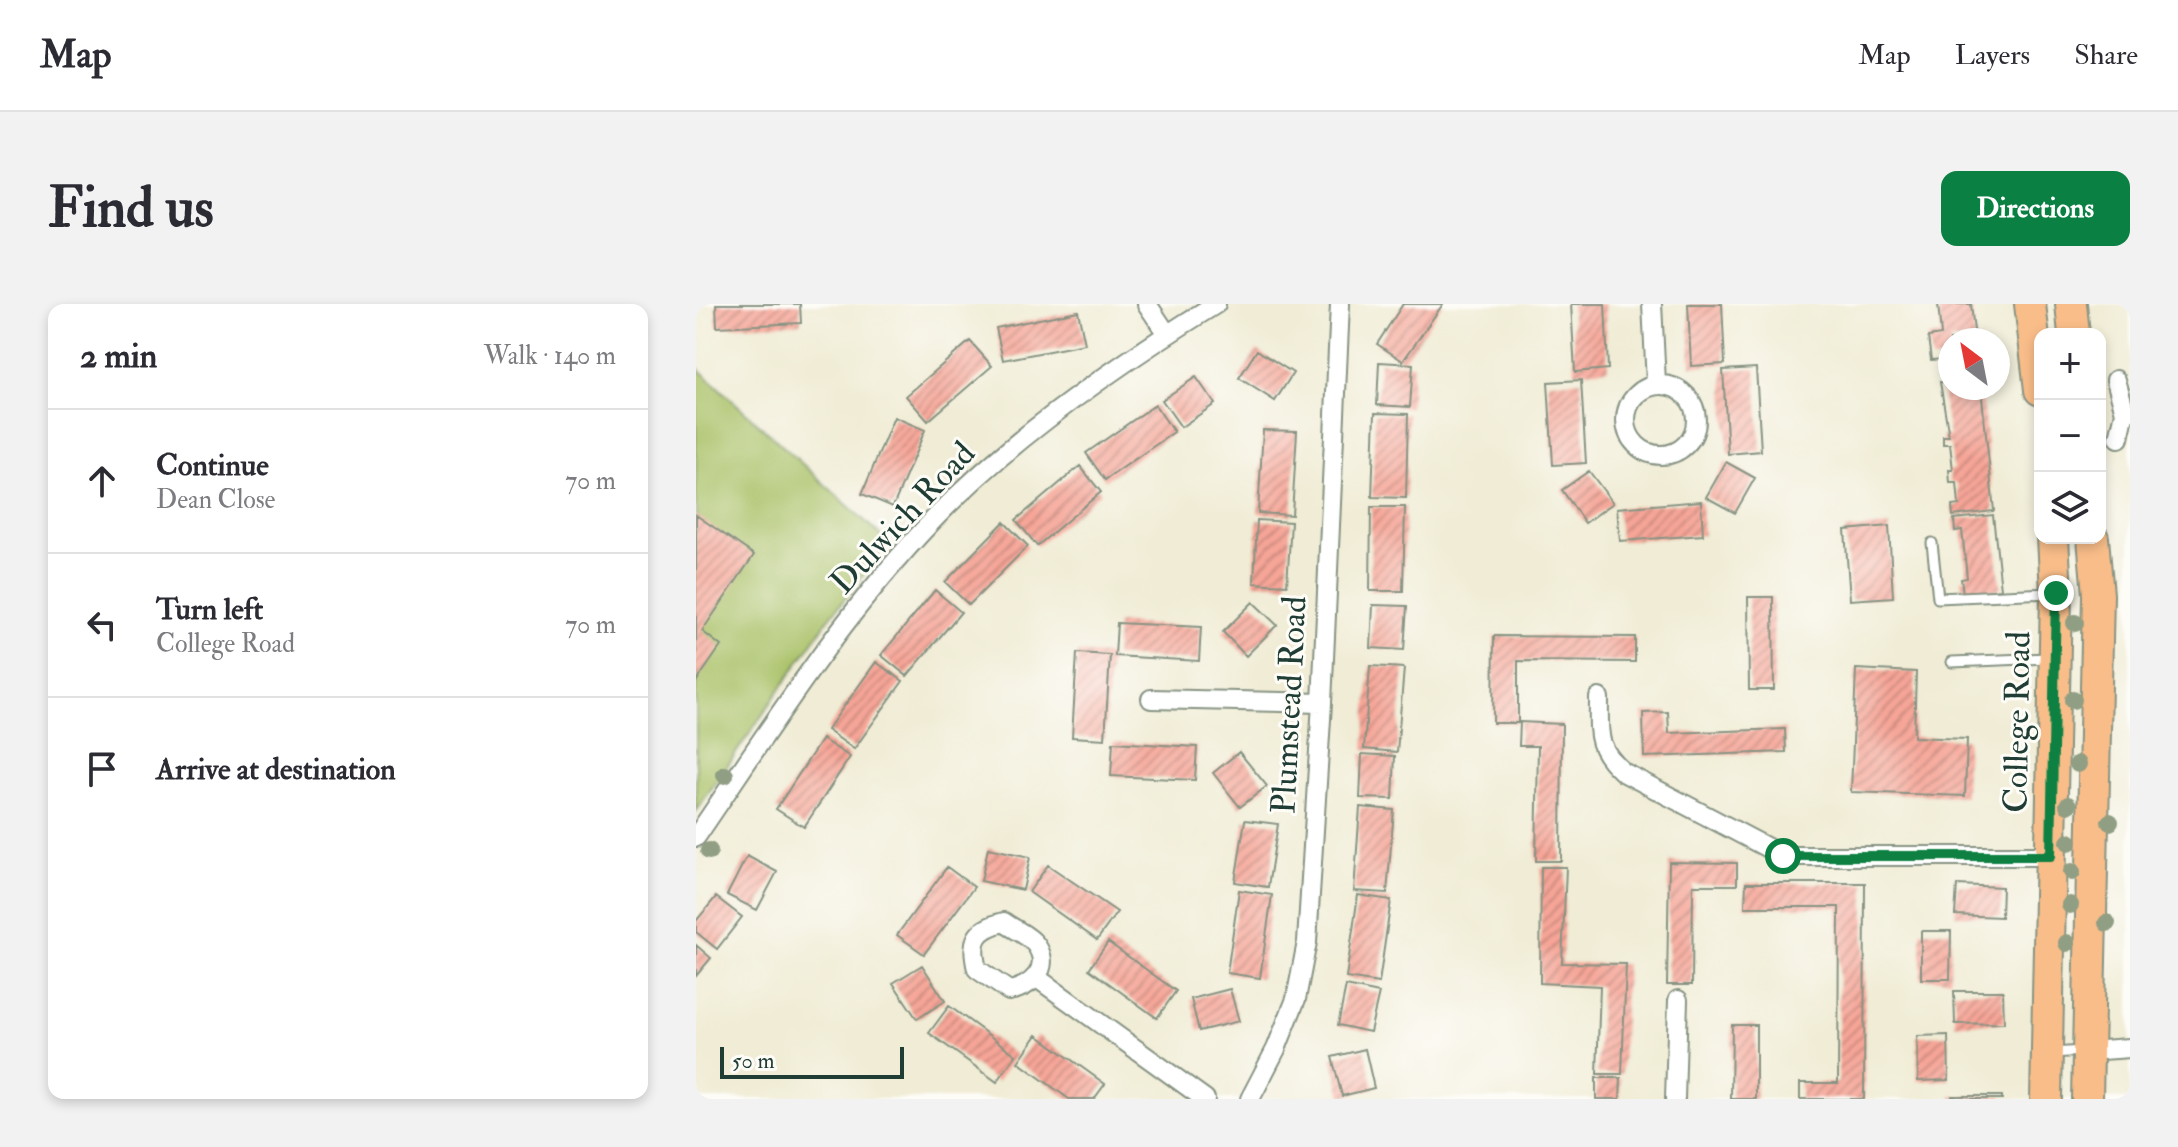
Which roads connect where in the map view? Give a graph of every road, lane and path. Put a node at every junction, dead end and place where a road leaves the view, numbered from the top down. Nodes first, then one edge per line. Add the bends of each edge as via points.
1 (1147, 304) edge
2 (1216, 304) edge
3 (1340, 304) edge
4 (1652, 304) edge
5 (2030, 304) edge
6 (2071, 304) edge
7 (2073, 328) edge
8 (1167, 334) junction
9 (2034, 338) edge
10 (2116, 380) dead end
11 (1656, 383) dead end
12 (2127, 412) edge
13 (2119, 438) dead end
14 (1932, 543) dead end
15 (2053, 544) edge
16 (2094, 544) edge
17 (2056, 593) junction
18 (2055, 658) junction
19 (1952, 662) dead end
20 (1599, 698) dead end
21 (1151, 699) dead end
22 (1322, 703) junction
23 (696, 837) edge
24 (2051, 856) junction
25 (1037, 978) dead end
26 (1678, 1000) dead end
27 (2130, 1048) edge
28 (2088, 1051) junction
29 (2047, 1053) junction
30 (1205, 1099) edge
31 (1250, 1099) edge
32 (1675, 1099) edge
33 (2046, 1099) edge
34 (2087, 1099) edge

1 - 8 street
2 - 8 street, Dulwich Road
3 - 22 street, Plumstead Road
4 - 11 street
5 - 9 main road
6 - 7 main road
8 - 23 street, Dulwich Road via 989,467 937,516 822,653
10 - 12 street
12 - 13 street
14 - 17 lane via 1938,598
15 - 17 main road, College Road
16 - 28 main road via 2098,595
17 - 18 main road, College Road
18 - 19 lane
18 - 24 main road, College Road
20 - 24 street via 1599,738 1607,759 1783,856
21 - 22 street
22 - 31 street, Plumstead Road via 1307,942 1296,999
24 - 29 main road, College Road
25 - 30 street
26 - 32 street
27 - 28 street
28 - 29 lane
28 - 34 main road
29 - 33 main road, College Road

